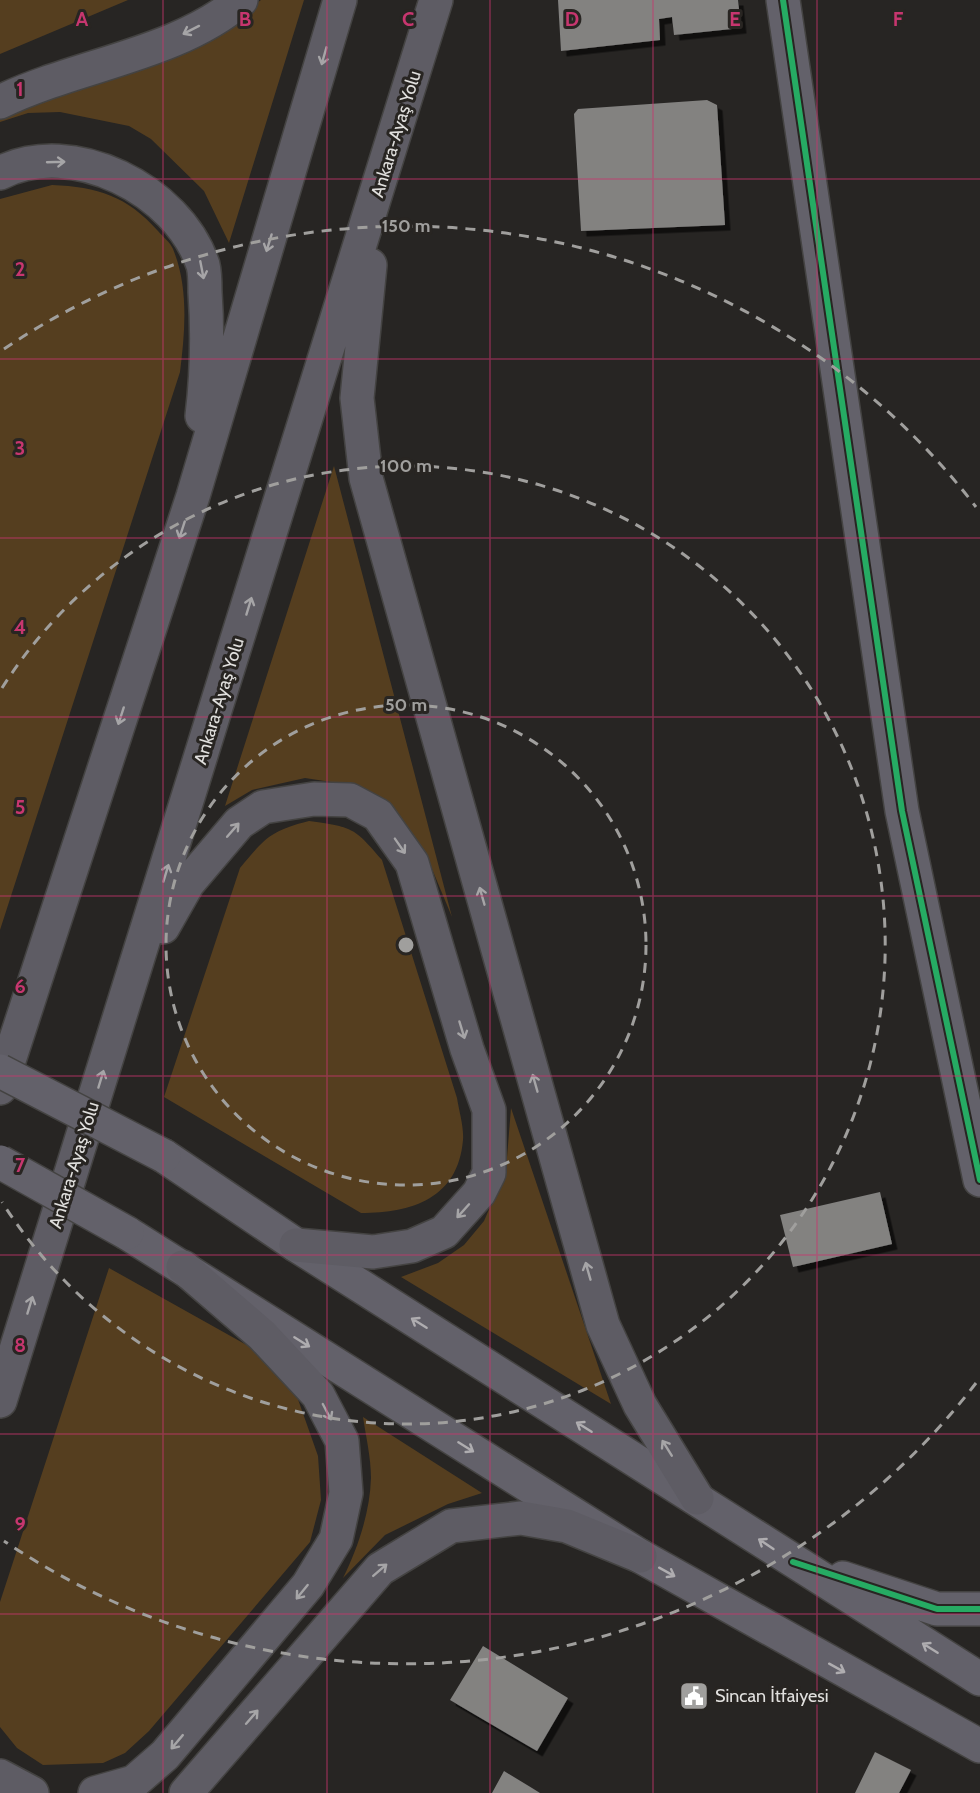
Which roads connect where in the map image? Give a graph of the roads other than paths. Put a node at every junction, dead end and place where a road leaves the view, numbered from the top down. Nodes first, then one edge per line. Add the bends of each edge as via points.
1 (241, 0) edge
2 (340, 0) edge
3 (436, 0) edge
4 (783, 0) edge
5 (0, 102) edge
6 (0, 173) edge
7 (376, 200) junction
8 (193, 495) junction
9 (131, 983) junction
10 (0, 1071) edge
11 (0, 1088) edge
12 (0, 1162) edge
13 (980, 1180) edge
14 (296, 1245) junction
15 (183, 1268) junction
16 (0, 1401) edge
17 (697, 1498) junction
18 (640, 1556) junction
19 (793, 1562) junction
20 (980, 1609) edge
21 (980, 1679) edge
22 (980, 1746) edge
23 (0, 1776) edge
24 (32, 1793) edge
25 (95, 1793) edge
26 (186, 1793) edge

1 -> 5 highway via 228,11 175,38
2 -> 8 highway
3 - 7 highway, Ankara-Ayaş Yolu
4 - 13 main road via 902,811
6 -> 8 highway via 14,166 61,160 111,172 147,192 187,234 203,266 208,330
9 -> 7 highway, Ankara-Ayaş Yolu
17 -> 7 highway via 640,1405 603,1325 366,478 357,398
8 -> 11 highway
9 -> 14 highway via 188,883 239,823 263,807 314,799 350,801 378,815 411,863 489,1110 489,1173 479,1193 444,1232 412,1246 373,1252
16 -> 9 highway, Ankara-Ayaş Yolu
10 - 14 main road, bridge via 164,1156
12 - 15 main road, bridge
17 -> 14 main road
15 -> 18 main road
15 -> 25 highway via 262,1335 318,1395 342,1441 346,1493 336,1539 308,1586 165,1755 134,1782
19 -> 17 main road
18 -> 22 main road
26 -> 18 highway via 380,1569 451,1526 521,1518 567,1526
19 - 20 main road via 937,1609
21 -> 19 main road
23 - 24 highway

